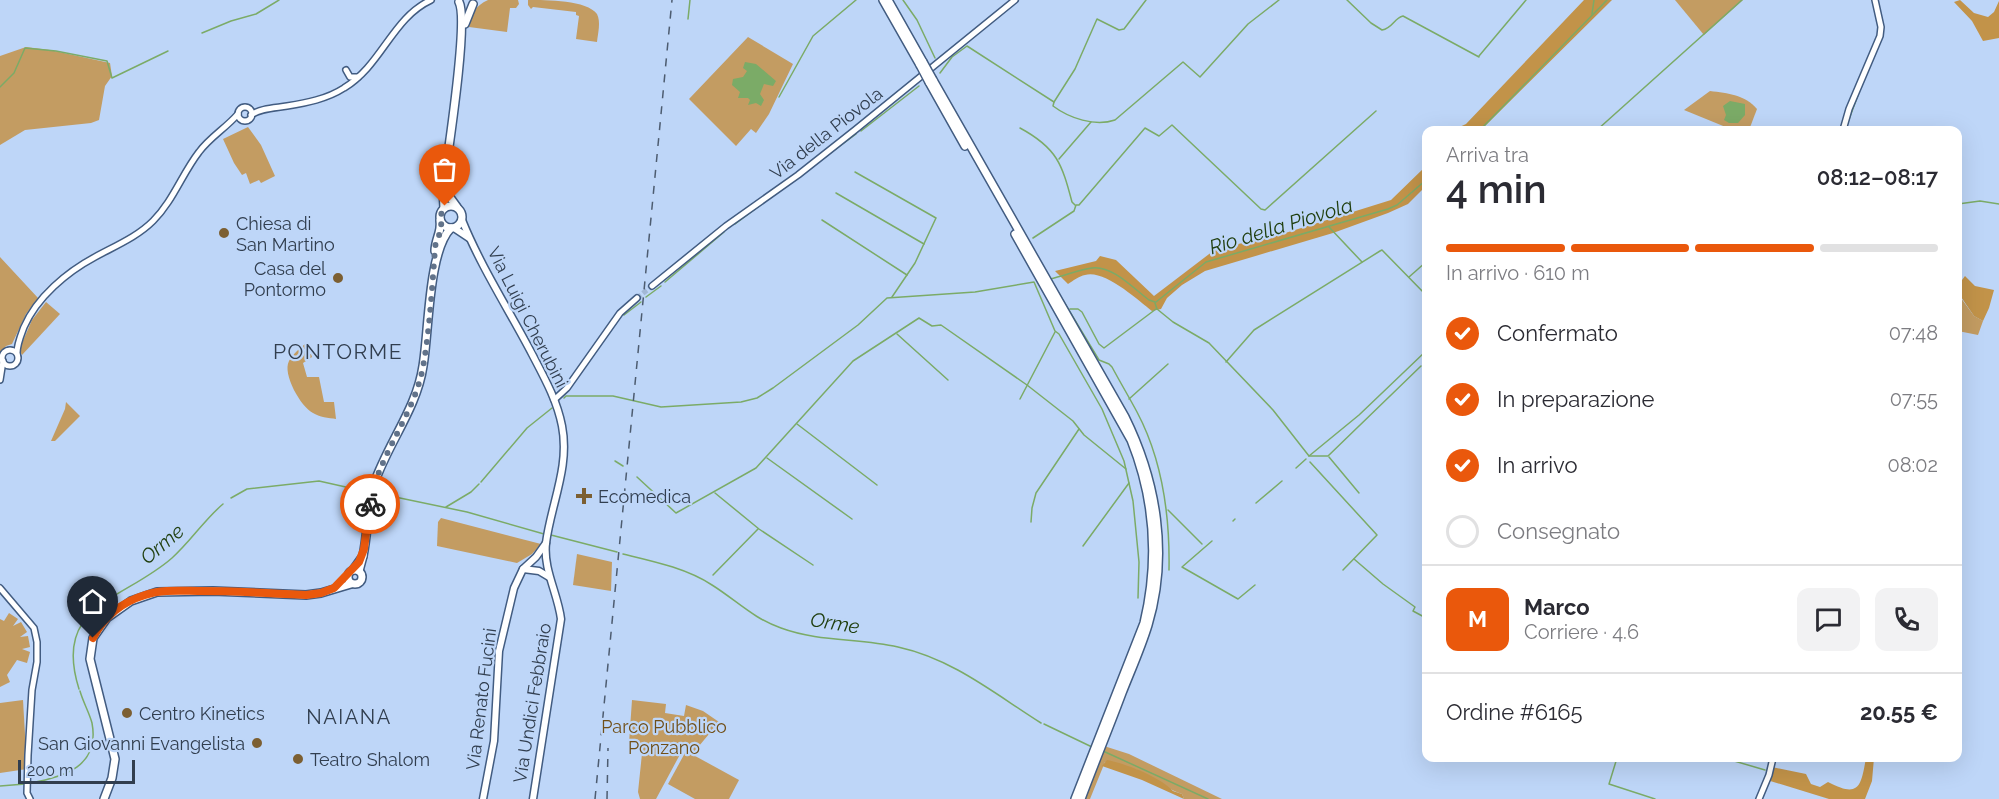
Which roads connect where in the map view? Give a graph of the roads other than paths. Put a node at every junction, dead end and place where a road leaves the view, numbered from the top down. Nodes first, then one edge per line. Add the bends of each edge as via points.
1 (430, 0) edge
2 (883, 0) edge
3 (888, 0) edge
4 (1015, 0) edge
5 (1875, 0) edge
6 (458, 1) edge
7 (475, 2) edge
8 (461, 41) junction
9 (922, 64) junction
10 (346, 70) dead end
11 (360, 77) junction
12 (248, 108) junction
13 (262, 110) junction
14 (251, 115) junction
15 (239, 116) junction
16 (1844, 126) edge
17 (446, 171) junction
18 (458, 207) junction
19 (444, 208) junction
20 (440, 220) junction
21 (462, 220) junction
22 (452, 228) junction
23 (474, 246) junction
24 (435, 268) junction
25 (652, 286) tunnel mouth
26 (637, 298) tunnel mouth
27 (19, 339) junction
28 (10, 349) junction
29 (17, 353) junction
30 (3, 361) junction
31 (11, 366) junction
32 (1, 378) edge
33 (554, 400) junction
34 (546, 542) junction
35 (523, 568) junction
36 (353, 572) junction
37 (550, 577) junction
38 (351, 584) junction
39 (0, 588) edge
40 (334, 588) junction
41 (1772, 762) edge
42 (1091, 766) junction
43 (30, 799) edge
44 (104, 799) edge
45 (483, 799) edge
46 (532, 799) edge
47 (1075, 799) edge
48 (1081, 799) edge
49 (1759, 799) edge

1 - 11 street via 406,18
2 - 9 main road
3 - 9 main road
4 - 25 street, Via della Piovola via 864,123
5 - 16 street via 1880,36
6 - 7 main road via 466,5
6 - 8 main road via 463,12
7 - 8 main road via 468,12
8 - 17 main road
9 - 42 main road, bridge via 1117,413 1147,488 1154,543 1150,595 1139,638
10 - 11 street via 350,77
11 - 13 street via 323,97
12 - 13 street
12 - 14 street
12 - 15 street via 241,108
13 - 14 street
14 - 15 street via 247,120
15 - 27 street via 215,133 199,151 156,218 61,281 35,307
17 - 18 main road via 448,193
17 - 19 main road
18 - 19 main road
18 - 21 main road
19 - 20 main road
20 - 22 main road
20 - 24 main road
21 - 22 main road
21 - 23 main road, Via Luigi Cherubini
22 - 23 main road, Via Luigi Cherubini
22 - 24 main road via 442,239
23 - 33 main road, Via Luigi Cherubini
24 - 36 main road via 423,368 375,483 363,556
26 - 33 street via 620,313 567,388
27 - 28 street
27 - 29 street
28 - 29 street
28 - 30 street via 3,354
29 - 31 street via 18,362
30 - 31 street
30 - 32 street
31 - 32 street
33 - 34 main road, Via Luigi Cherubini via 562,427 564,459
34 - 35 main road, Via Renato Fucini
34 - 37 main road, Via Undici Febbraio
35 - 37 main road
35 - 45 main road, Via Renato Fucini via 514,588 500,647 494,741
36 - 38 main road
36 - 38 main road via 362,576
36 - 40 main road
37 - 46 main road, Via Undici Febbraio via 561,619
38 - 40 main road
39 - 43 street via 34,628 37,642 27,773
40 - 44 main road via 306,595 157,592 131,601 107,618 93,638 90,658 115,759
41 - 49 street
42 - 47 main road
42 - 48 main road

